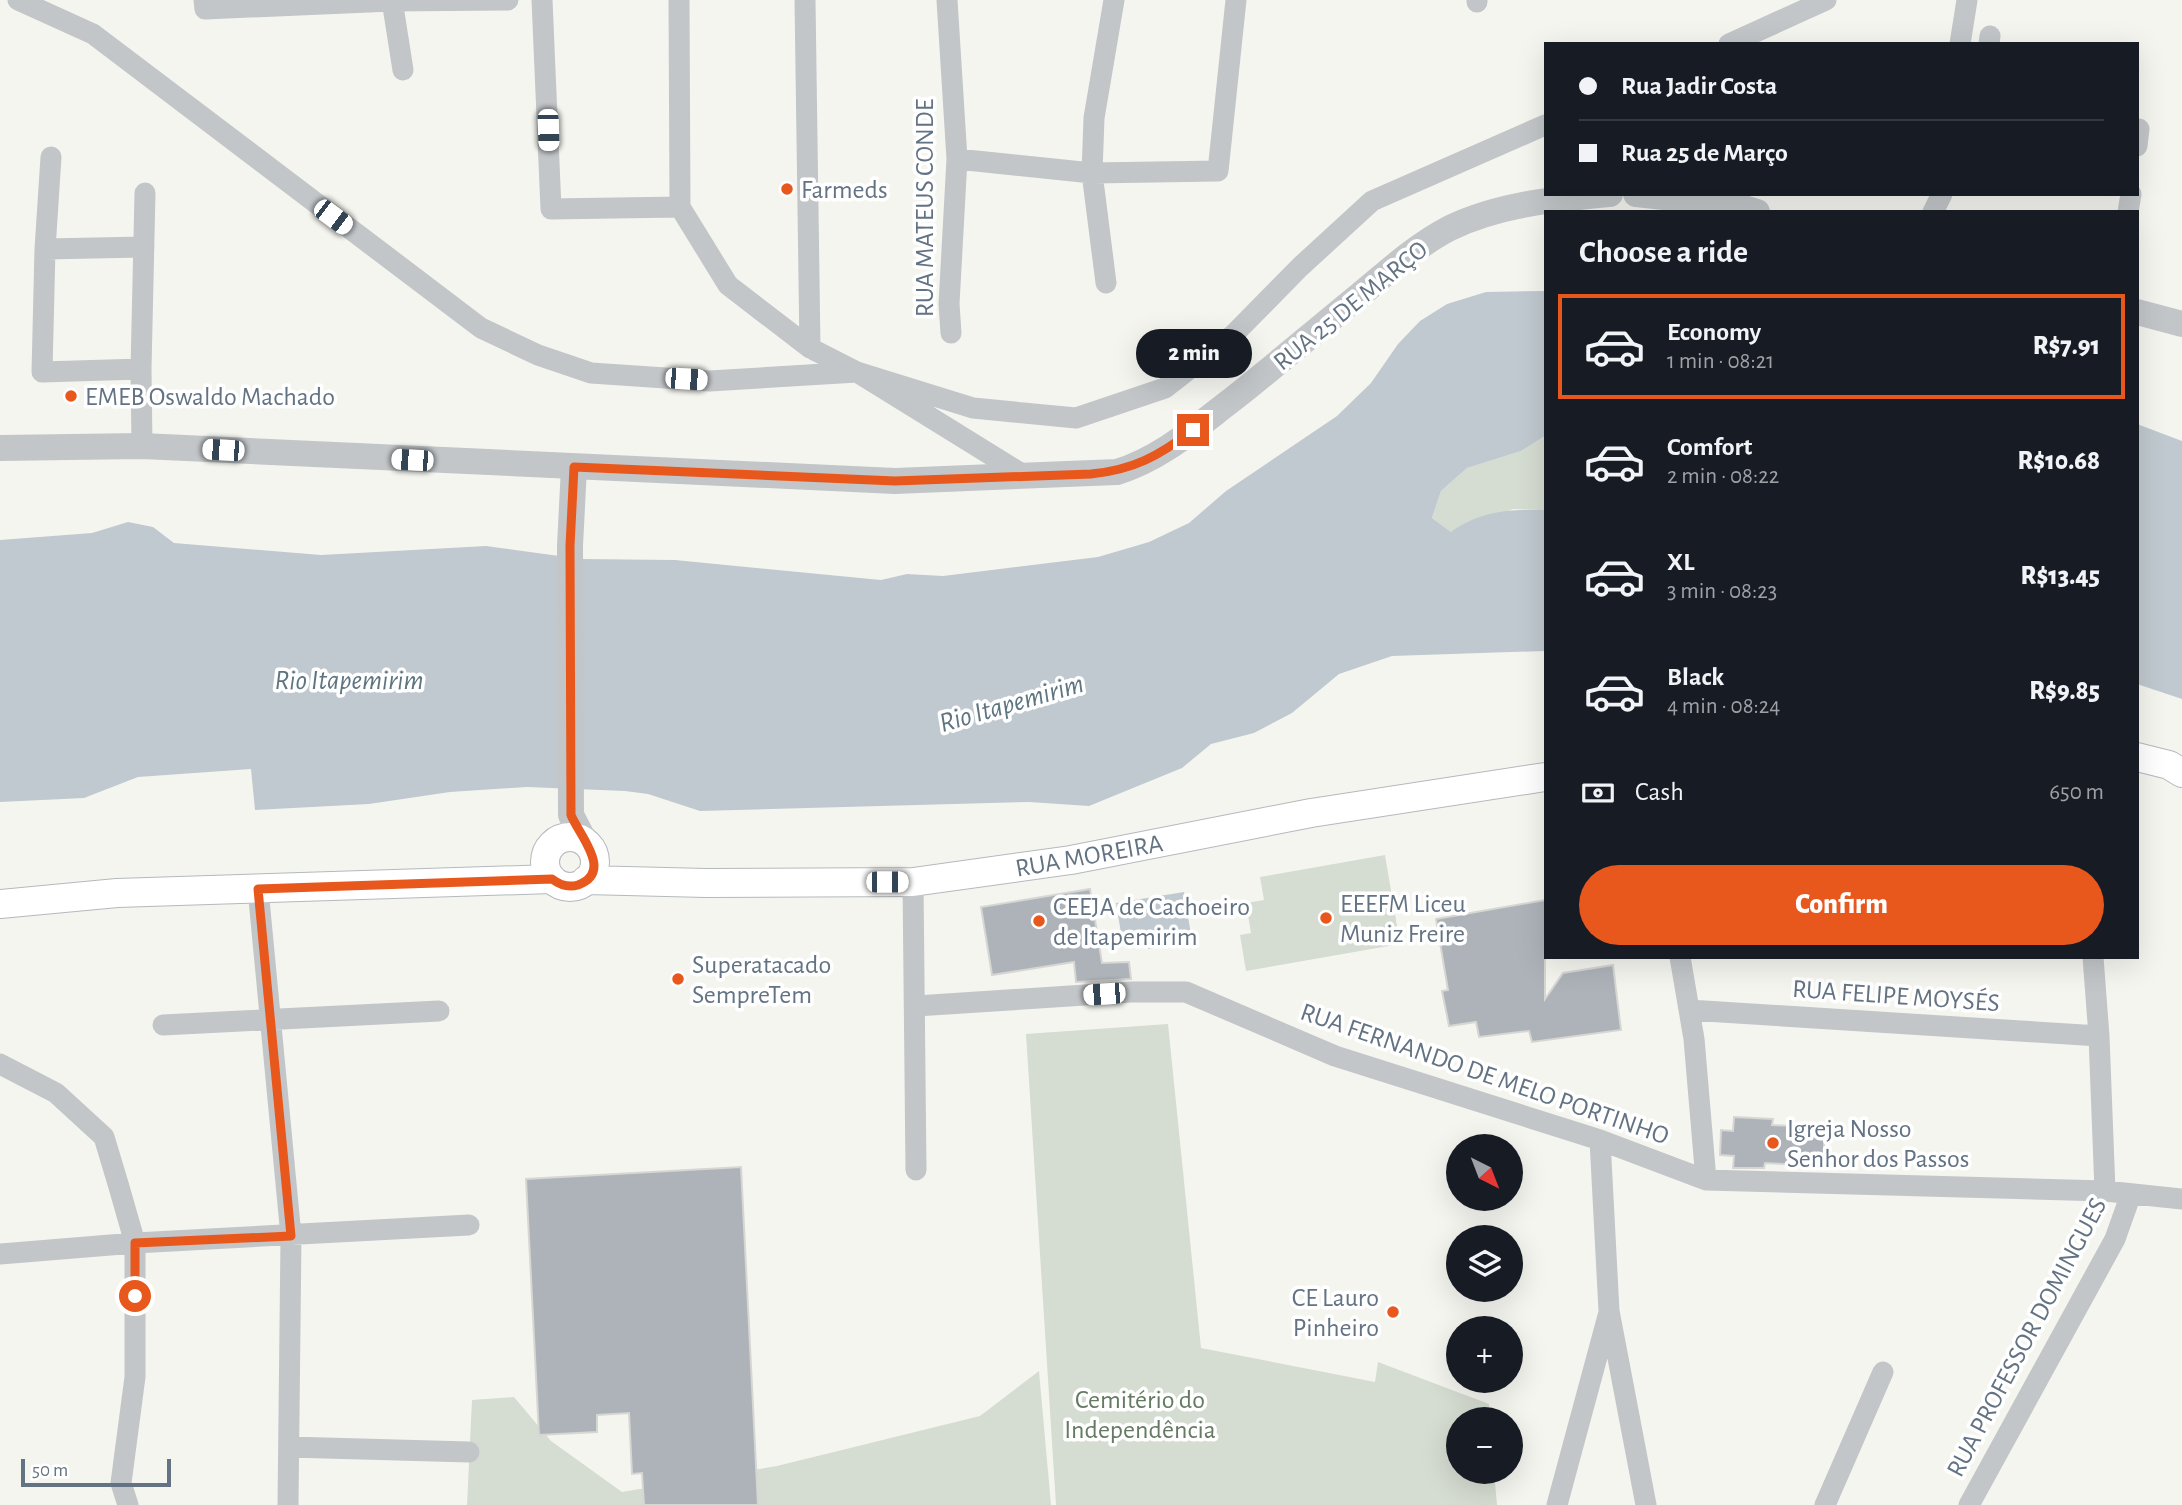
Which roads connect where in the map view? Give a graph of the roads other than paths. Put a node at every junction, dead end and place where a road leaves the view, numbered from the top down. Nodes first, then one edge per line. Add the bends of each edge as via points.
1 (18, 0) edge
2 (508, 0) edge
3 (542, 0) edge
4 (679, 0) edge
5 (805, 0) edge
6 (947, 0) edge
7 (1114, 0) edge
8 (1236, 0) edge
9 (1826, 0) edge
10 (1967, 0) edge
11 (392, 1) edge
12 (205, 4) edge
13 (1733, 42) edge
14 (1960, 42) edge
15 (403, 70) dead end
16 (1544, 125) edge
17 (51, 157) dead end
18 (957, 159) junction
19 (1092, 173) junction
20 (145, 193) dead end
21 (1585, 196) edge
22 (1655, 196) edge
23 (680, 207) junction
24 (1750, 210) edge
25 (144, 247) junction
26 (45, 249) junction
27 (1106, 283) dead end
28 (2139, 313) edge
29 (2182, 324) edge
30 (951, 334) dead end
31 (810, 348) junction
32 (141, 369) junction
33 (857, 372) junction
34 (142, 446) junction
35 (0, 448) edge
36 (574, 467) junction
37 (1025, 476) junction
38 (2139, 758) edge
39 (2182, 773) edge
40 (1544, 777) edge
41 (570, 858) junction
42 (913, 882) junction
43 (258, 889) junction
44 (0, 905) edge
45 (1680, 959) edge
46 (2093, 959) edge
47 (916, 1006) junction
48 (1689, 1010) junction
49 (439, 1012) dead end
50 (271, 1021) junction
51 (163, 1025) dead end
52 (2099, 1036) junction
53 (0, 1064) edge
54 (1600, 1140) junction
55 (916, 1170) dead end
56 (1706, 1180) junction
57 (2105, 1191) junction
58 (2131, 1194) junction
59 (2182, 1199) edge
60 (469, 1225) dead end
61 (291, 1236) junction
62 (135, 1243) junction
63 (0, 1254) edge
64 (1609, 1311) junction
65 (1882, 1371) dead end
66 (289, 1447) junction
67 (469, 1452) dead end
68 (128, 1505) edge
69 (288, 1505) edge
70 (1557, 1505) edge
71 (1646, 1505) edge
72 (1825, 1505) edge
73 (1969, 1505) edge

1 - 33 street via 93,34 481,328 538,355 591,373 710,381
2 - 11 street
3 - 23 street via 551,208
4 - 23 street
5 - 31 street
6 - 18 street, RUA MATEUS CONDE
7 - 19 street via 1094,118
8 - 19 street via 1219,171
9 - 13 street
10 - 14 street
11 - 12 street
11 - 15 street
16 - 33 street via 1372,201 1233,335 1165,388 1076,418 973,408
17 - 26 street
18 - 19 street
18 - 30 street, RUA MATEUS CONDE
19 - 27 street
20 - 25 street
21 - 37 street, RUA 25 DE MARÇO via 1506,208 1451,228 1416,248 1266,372 1174,444 1139,465 1117,472
22 - 24 street
23 - 31 street via 728,285
25 - 26 street
25 - 32 street
26 - 32 street via 42,372
28 - 29 street
31 - 33 street
32 - 34 street
33 - 37 street
34 - 35 street, RUA 25 DE MARÇO
34 - 36 street, RUA 25 DE MARÇO
36 - 37 street, RUA 25 DE MARÇO via 895,481
36 - 41 street
38 - 39 main road
40 - 42 main road, RUA MOREIRA via 1311,813 1071,860
41 - 42 main road, RUA MOREIRA via 628,881
41 - 43 main road via 502,880
42 - 47 street
43 - 44 main road via 117,893
43 - 50 street
45 - 48 street
46 - 52 street
47 - 54 street, RUA FERNANDO DE MELO PORTINHO via 1186,992 1335,1056
47 - 55 street
48 - 52 street, RUA FELIPE MOYSÉS
48 - 56 street
49 - 50 street
50 - 51 street
50 - 61 street
52 - 57 street
53 - 62 street via 55,1093 104,1137
54 - 56 street, RUA FERNANDO DE MELO PORTINHO
54 - 64 street
56 - 57 street, RUA FERNANDO DE MELO PORTINHO
57 - 58 street, RUA FERNANDO DE MELO PORTINHO
58 - 59 street, RUA FERNANDO DE MELO PORTINHO
58 - 73 street, RUA PROFESSOR DOMINGUES via 2115,1239
60 - 61 street
61 - 62 street
61 - 66 street
62 - 63 street
62 - 68 street via 135,1377 121,1483
64 - 70 street
64 - 71 street
65 - 72 street
66 - 67 street
66 - 69 street

